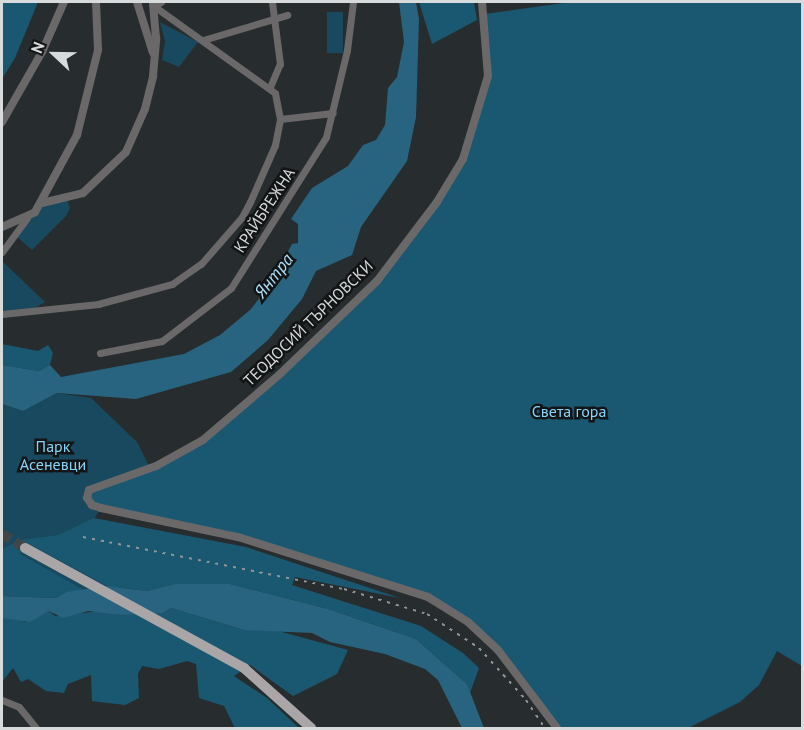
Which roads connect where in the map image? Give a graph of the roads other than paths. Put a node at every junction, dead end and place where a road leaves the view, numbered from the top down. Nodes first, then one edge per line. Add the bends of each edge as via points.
1 (64, 2) edge
2 (96, 2) edge
3 (137, 2) edge
4 (272, 2) edge
5 (352, 2) edge
6 (482, 2) edge
7 (156, 3) edge
8 (287, 15) dead end
9 (276, 18) junction
10 (202, 40) junction
11 (155, 59) junction
12 (270, 87) junction
13 (333, 113) junction
14 (280, 119) junction
15 (2, 122) edge
16 (44, 200) junction
17 (27, 218) junction
18 (2, 227) edge
19 (2, 252) edge
20 (2, 314) edge
21 (100, 353) dead end
22 (25, 548) tunnel mouth
23 (2, 699) edge
24 (36, 729) edge
25 (310, 729) edge
26 (558, 729) edge

1 - 15 street via 42,52
2 - 16 street via 98,50 77,135
3 - 11 street
4 - 9 street
5 - 13 street, КРАЙБРЕЖНА via 351,28
6 - 26 street, ТЕОДОСИЙ ТЪРНОВСКИ via 488,76 463,159 437,202 377,281 279,375 203,440 156,466 89,490 87,498 101,508 238,537 428,597 468,622 498,650
7 - 10 street
7 - 11 street
8 - 9 street
9 - 10 street
9 - 12 street via 280,64
10 - 12 street
11 - 16 street via 145,109 118,163 83,193
12 - 14 street
13 - 14 street
13 - 21 street, КРАЙБРЕЖНА via 320,150 231,288 162,341
14 - 20 street via 272,157 242,217 201,264 179,280 98,304
16 - 17 street
17 - 18 street
17 - 19 street
22 - 25 main road via 244,668
23 - 24 street via 19,707

